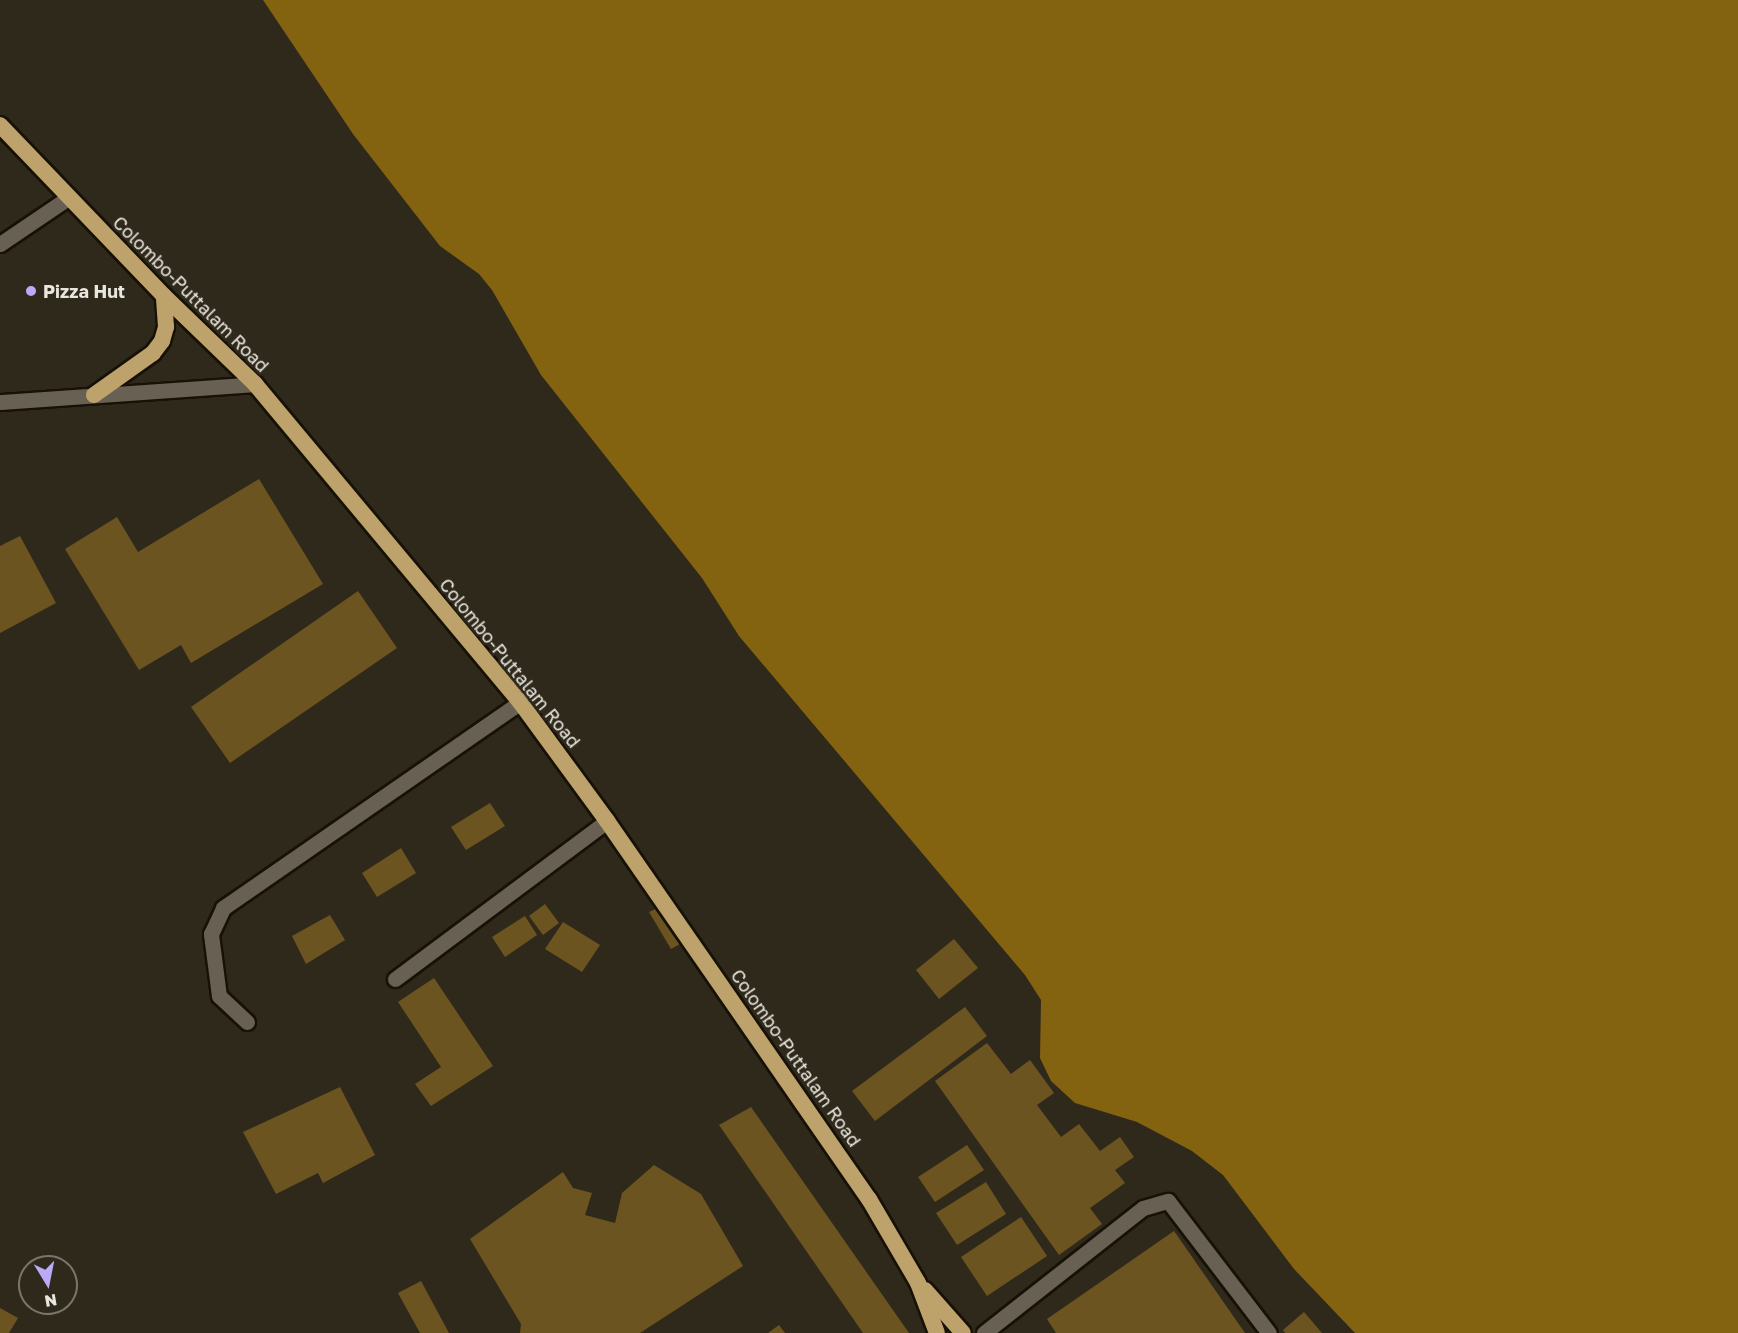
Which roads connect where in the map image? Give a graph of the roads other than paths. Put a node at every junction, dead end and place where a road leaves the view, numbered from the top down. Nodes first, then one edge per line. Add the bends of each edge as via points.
1 (0, 125) edge
2 (68, 198) junction
3 (0, 244) edge
4 (164, 296) junction
5 (255, 384) junction
6 (94, 395) junction
7 (0, 402) edge
8 (520, 702) junction
9 (607, 821) junction
10 (395, 979) dead end
11 (248, 1022) dead end
12 (918, 1283) junction
13 (937, 1333) edge
14 (963, 1333) edge
15 (984, 1333) edge
16 (1269, 1333) edge

1 - 2 highway, Colombo-Puttalam Road
2 - 3 street
2 - 4 highway, Colombo-Puttalam Road
4 - 5 highway, Colombo-Puttalam Road
4 - 6 highway via 166,327 162,341 153,353
5 - 6 street
5 - 8 highway, Colombo-Puttalam Road
6 - 7 street
8 - 9 highway, Colombo-Puttalam Road
8 - 11 street via 223,908 211,934 219,996
9 - 10 street
9 - 12 highway, Colombo-Puttalam Road via 869,1199
12 - 13 highway, Colombo-Puttalam Road
12 - 14 highway, Colombo-Puttalam Road
15 - 16 street via 1143,1208 1168,1201

